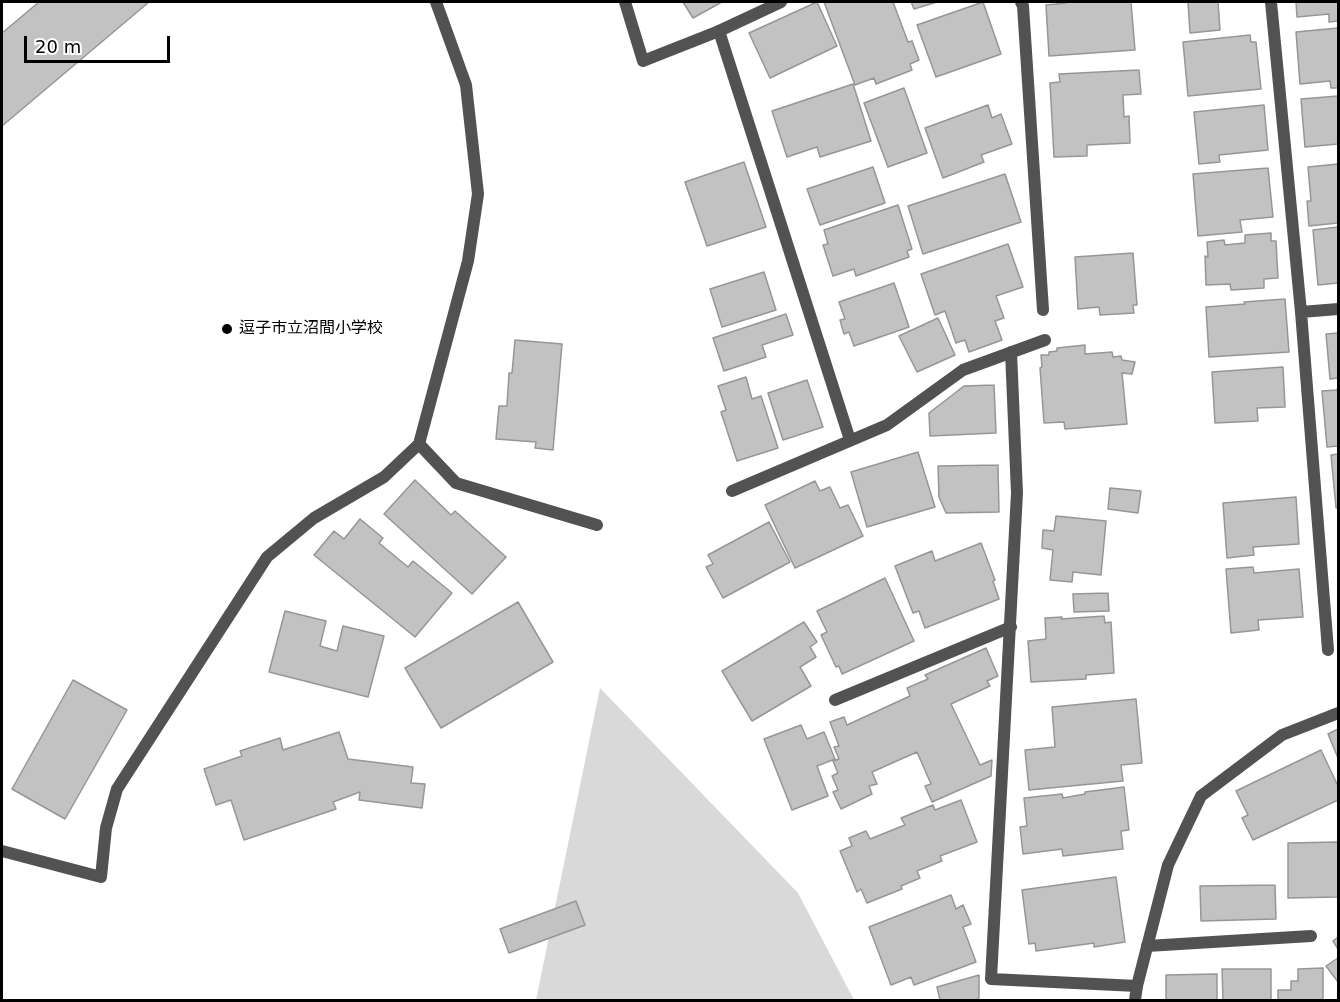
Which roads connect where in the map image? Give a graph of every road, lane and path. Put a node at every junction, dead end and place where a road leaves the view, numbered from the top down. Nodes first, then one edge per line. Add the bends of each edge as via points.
1 (436, 2) edge
2 (625, 2) edge
3 (781, 2) edge
4 (1022, 2) edge
5 (1271, 2) edge
6 (719, 31) junction
7 (1338, 309) edge
8 (1043, 310) dead end
9 (1301, 312) junction
10 (1045, 340) dead end
11 (1011, 352) junction
12 (850, 440) junction
13 (419, 444) junction
14 (732, 491) dead end
15 (597, 525) dead end
16 (1011, 627) junction
17 (1328, 650) dead end
18 (835, 700) dead end
19 (1338, 713) edge
20 (2, 851) edge
21 (1311, 936) dead end
22 (1147, 946) junction
23 (1137, 986) junction
24 (1136, 1000) edge

1 - 13 street via 466,85 478,194 468,261
2 - 6 street via 643,61
3 - 6 street
4 - 8 street
5 - 9 street
6 - 12 street
7 - 9 street
9 - 17 street
10 - 11 street
11 - 12 street via 963,370 887,425
11 - 16 street via 1017,493
12 - 14 street
13 - 15 street via 456,483
13 - 20 street via 384,477 314,518 267,557 117,789 106,828 101,877
16 - 18 street
16 - 23 street via 991,979
19 - 22 street via 1282,735 1201,796 1168,864
21 - 22 street
22 - 23 street
23 - 24 street

